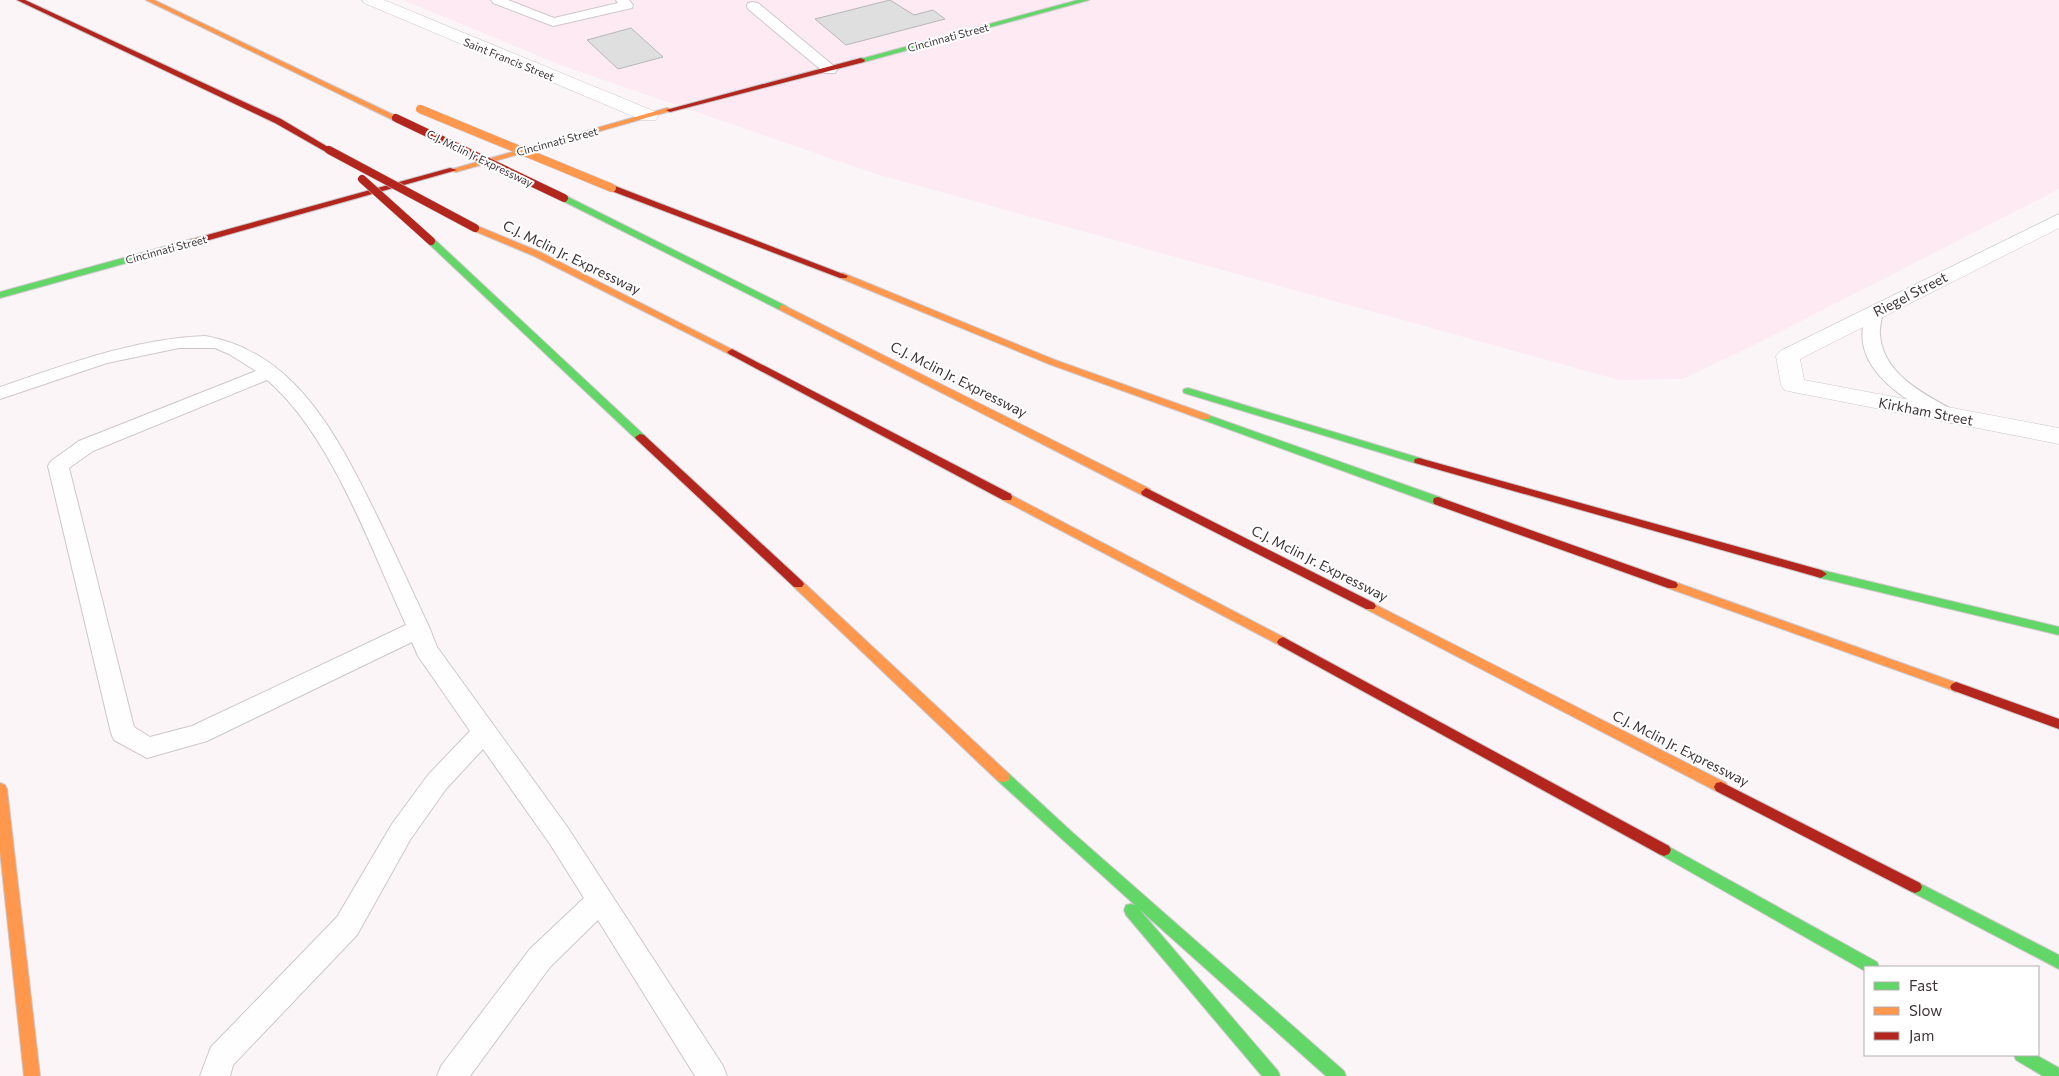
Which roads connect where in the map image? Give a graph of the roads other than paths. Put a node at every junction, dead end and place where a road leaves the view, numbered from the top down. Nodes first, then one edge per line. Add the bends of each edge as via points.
1 (20, 0) edge
2 (149, 0) edge
3 (497, 0) edge
4 (622, 0) edge
5 (1086, 0) edge
6 (380, 1) edge
7 (753, 6) dead end
8 (292, 67) junction
9 (830, 70) junction
10 (374, 94) dead end
11 (415, 108) dead end
12 (649, 116) junction
13 (329, 150) junction
14 (564, 198) joint
15 (2059, 220) edge
16 (0, 295) edge
17 (1874, 312) junction
18 (943, 314) junction
19 (1019, 336) dead end
20 (270, 372) junction
21 (1793, 385) joint
22 (1177, 388) dead end
23 (0, 393) edge
24 (1952, 417) junction
25 (2059, 436) edge
26 (419, 629) junction
27 (2059, 632) edge
28 (2059, 724) edge
29 (484, 732) junction
30 (0, 789) edge
31 (1068, 837) junction
32 (600, 900) junction
33 (2059, 962) edge
34 (1870, 966) edge
35 (2024, 1056) edge
36 (32, 1076) edge
37 (215, 1076) edge
38 (452, 1076) edge
39 (712, 1076) edge
40 (1272, 1076) edge
41 (1338, 1076) edge
42 (2058, 1076) edge

1 - 13 main road via 278,122
2 - 8 main road
3 - 4 lane via 553,22 627,5
5 - 9 main road, Cincinnati Street
6 - 12 street, Saint Francis Street
7 - 9 lane
8 - 10 main road
8 - 14 main road, C.J. Mclin Jr Expressway, bridge
9 - 12 main road, Cincinnati Street
11 - 18 main road, bridge via 612,188
12 - 16 main road, Cincinnati Street
13 - 31 main road, bridge via 431,240
13 - 34 main road, C.J. Mclin Jr. Expressway, bridge via 475,228 537,254 757,365 1331,667
14 - 33 main road, C.J. Mclin Jr. Expressway via 1074,454
15 - 17 street, Riegel Street
17 - 21 street, Riegel Street via 1788,356
17 - 24 lane via 1871,335 1877,358 1898,383
18 - 19 main road
18 - 28 main road via 1061,365
20 - 23 lane via 247,354 207,341 156,345 100,359
20 - 26 lane via 315,420
20 - 26 lane via 86,446 58,466 123,733 147,748 198,734
21 - 24 street, Kirkham Street
22 - 27 main road via 1472,477 1797,568
24 - 25 street, Kirkham Street
26 - 29 lane via 426,650
29 - 32 lane via 559,836
29 - 37 lane via 437,782 401,832 347,926 221,1057
30 - 36 main road
31 - 40 main road
31 - 41 main road
32 - 38 lane via 540,958
32 - 39 lane
35 - 42 main road

